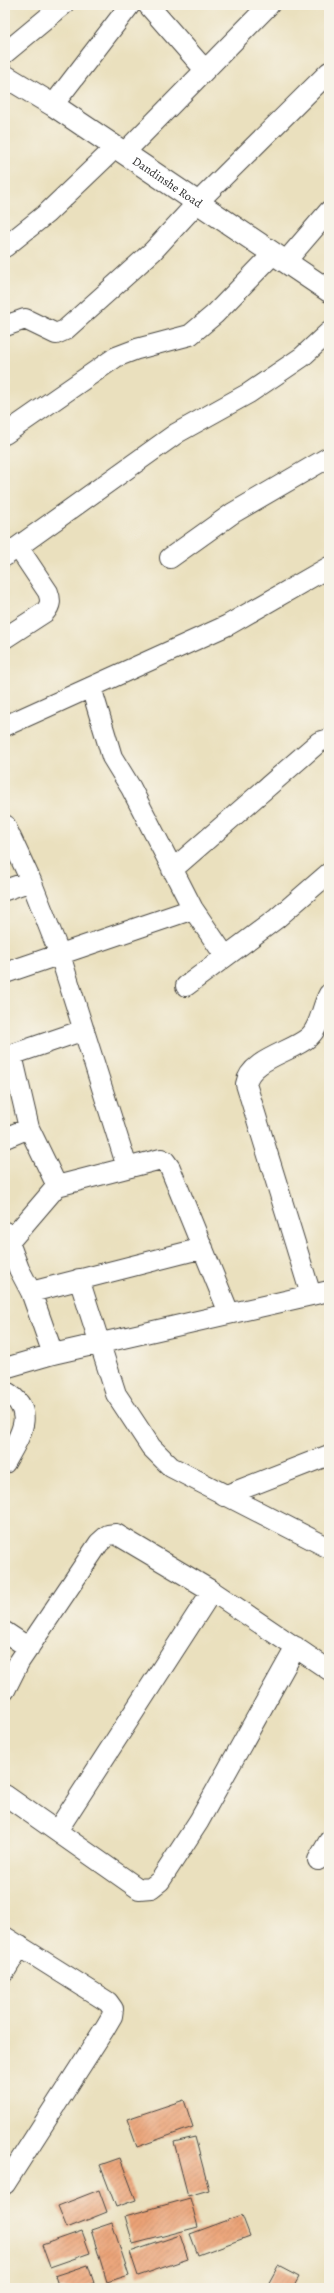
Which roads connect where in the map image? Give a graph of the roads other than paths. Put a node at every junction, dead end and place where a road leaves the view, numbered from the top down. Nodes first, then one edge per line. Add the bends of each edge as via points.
1 (130, 5) edge
2 (148, 5) edge
3 (50, 9) edge
4 (258, 9) edge
5 (5, 53) edge
6 (205, 70) junction
7 (329, 72) edge
8 (5, 76) edge
9 (53, 105) junction
10 (120, 150) junction
11 (198, 202) junction
12 (329, 210) edge
13 (5, 247) edge
14 (280, 258) junction
15 (329, 291) edge
16 (5, 326) edge
17 (329, 332) edge
18 (5, 434) edge
19 (329, 457) edge
20 (11, 552) edge
21 (170, 558) dead end
22 (329, 567) edge
23 (5, 638) edge
24 (91, 688) junction
25 (5, 726) edge
26 (329, 739) edge
27 (5, 825) edge
28 (172, 870) junction
29 (329, 873) edge
30 (31, 881) junction
31 (5, 890) edge
32 (193, 909) junction
33 (60, 955) junction
34 (225, 956) junction
35 (5, 973) edge
36 (186, 986) dead end
37 (329, 994) edge
38 (84, 1030) junction
39 (8, 1056) edge
40 (30, 1128) junction
41 (5, 1138) edge
42 (127, 1167) junction
43 (57, 1186) junction
44 (7, 1236) edge
45 (203, 1248) junction
46 (79, 1279) junction
47 (31, 1292) junction
48 (320, 1293) edge
49 (229, 1313) junction
50 (100, 1343) junction
51 (53, 1354) junction
52 (5, 1368) edge
53 (5, 1391) edge
54 (329, 1455) edge
55 (5, 1464) edge
56 (224, 1496) junction
57 (329, 1548) edge
58 (212, 1591) junction
59 (5, 1632) edge
60 (296, 1647) junction
61 (29, 1648) junction
62 (329, 1670) edge
63 (5, 1690) edge
64 (5, 1795) edge
65 (57, 1831) junction
66 (329, 1841) edge
67 (318, 1860) dead end
68 (12, 1942) edge
69 (5, 1971) edge
70 (5, 2184) edge

1 - 9 street
2 - 6 street
3 - 5 street
4 - 6 street
6 - 10 street
7 - 11 street
8 - 9 street, Dandinshe Road
9 - 10 street, Dandinshe Road
10 - 11 street, Dandinshe Road
10 - 13 street
11 - 14 street, Dandinshe Road
11 - 16 street via 153,251 65,330 56,334 25,319
12 - 14 street
14 - 15 street, Dandinshe Road
14 - 18 street via 190,335 116,357
17 - 20 street via 302,357 249,393 171,436
19 - 21 street via 232,513
20 - 23 street via 48,592 51,599 50,606 45,612
22 - 24 street via 228,624
24 - 25 street
24 - 28 street via 112,757
26 - 28 street via 319,742
27 - 30 street
28 - 32 street
29 - 34 street via 276,919
30 - 31 street
30 - 33 street
32 - 33 street
32 - 34 street
33 - 35 street
33 - 38 street
34 - 36 street
37 - 48 street via 317,1027 309,1037 252,1070 246,1084
38 - 39 street
38 - 42 street
39 - 40 street
40 - 41 street
40 - 43 street
42 - 43 street
42 - 45 street via 153,1159 165,1161
43 - 44 street
44 - 47 street
45 - 46 street
45 - 49 street
46 - 47 street
46 - 50 street
47 - 51 street
48 - 49 street
49 - 50 street
50 - 51 street
50 - 56 street via 116,1394 151,1447 171,1467
51 - 52 street
53 - 55 street via 16,1397 25,1418 22,1432
54 - 56 street
56 - 57 street
58 - 60 street
58 - 61 street via 116,1534 108,1534 99,1543
58 - 65 street
59 - 61 street
60 - 62 street
60 - 65 street via 199,1821 160,1881 151,1888 139,1889
61 - 63 street
64 - 65 street
66 - 67 street
68 - 69 street
68 - 70 street via 108,2002 112,2016

